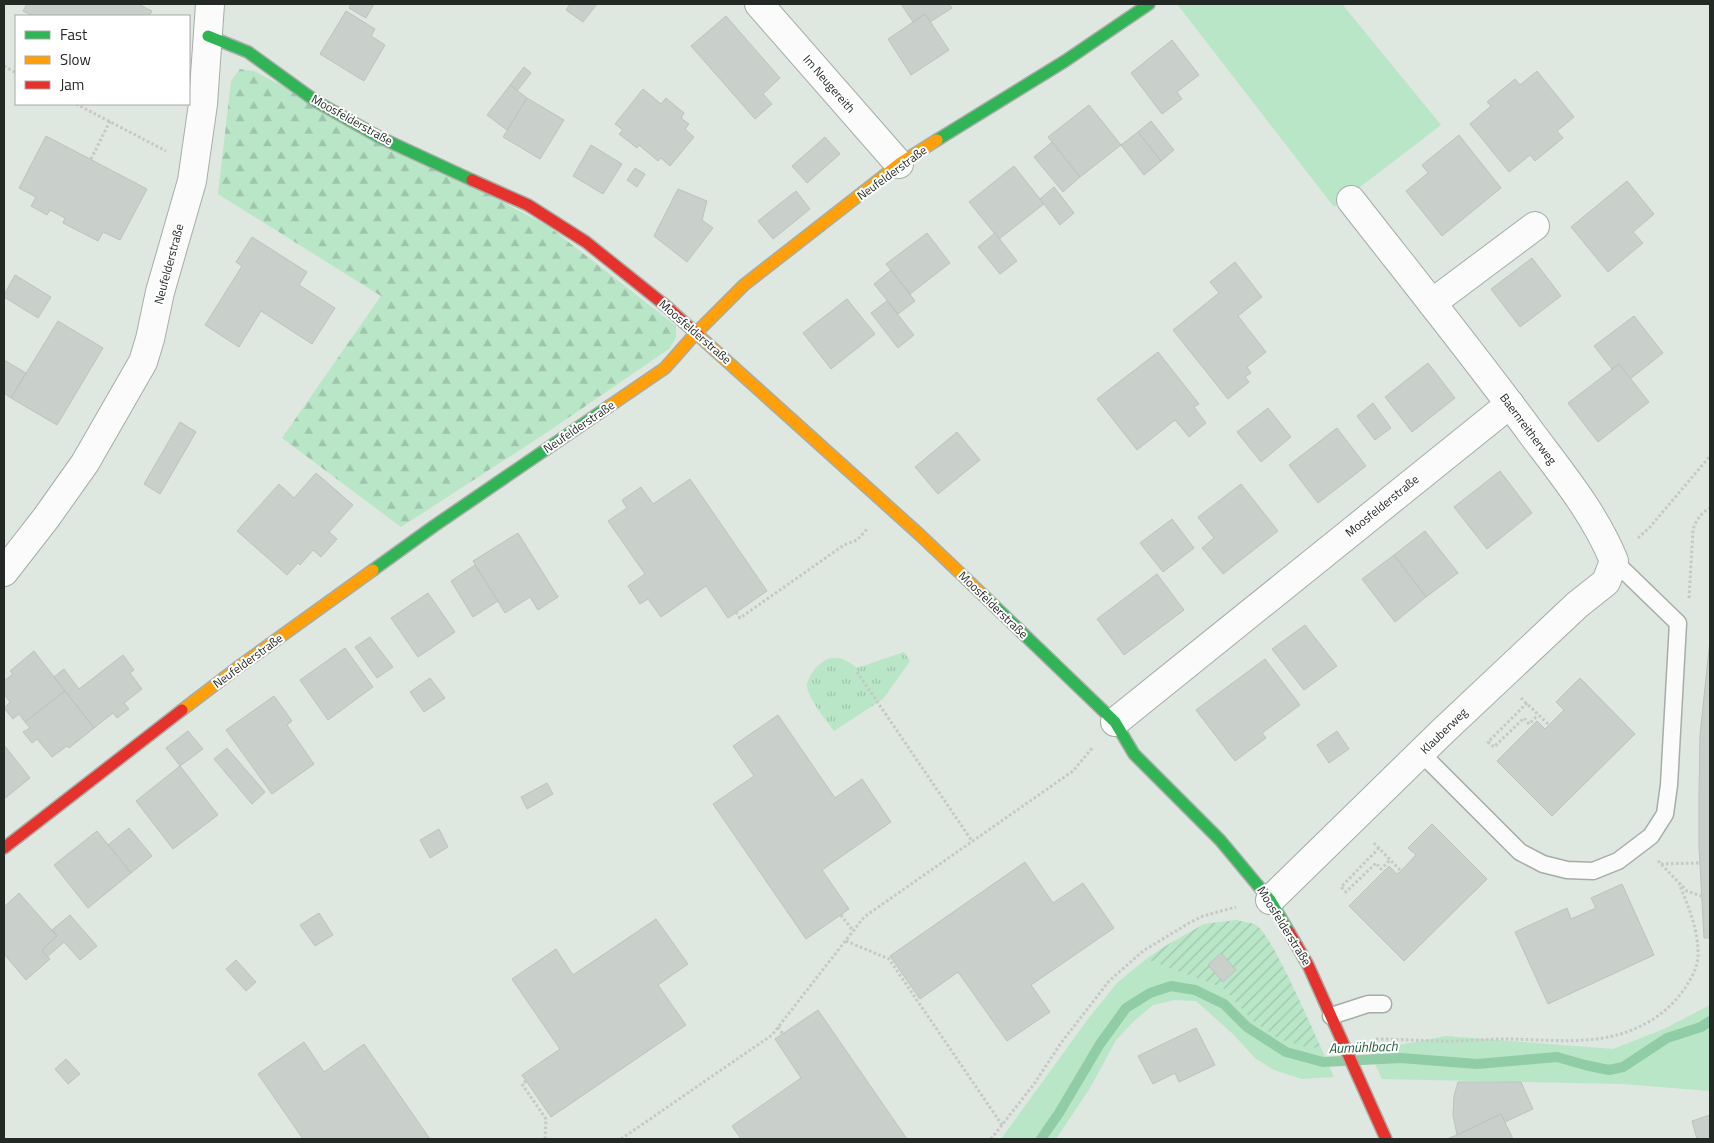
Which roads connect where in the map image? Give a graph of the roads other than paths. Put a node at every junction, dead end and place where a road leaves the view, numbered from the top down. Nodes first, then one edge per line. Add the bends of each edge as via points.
1 (210, 4) edge
2 (759, 4) edge
3 (1149, 4) edge
4 (208, 36) junction
5 (899, 164) junction
6 (1351, 200) dead end
7 (1535, 226) dead end
8 (1432, 303) junction
9 (696, 333) junction
10 (1510, 404) junction
11 (1614, 561) junction
12 (4, 572) edge
13 (1115, 722) junction
14 (1421, 752) junction
15 (4, 848) edge
16 (1267, 896) junction
17 (1382, 1004) dead end
18 (1331, 1016) junction
19 (1386, 1139) edge

1 - 4 street, Neufelderstraße
2 - 5 street, Im Neugereith
3 - 5 street, Neufelderstraße via 1066,61
4 - 9 street, Moosfelderstraße via 248,52 317,102 379,137 528,205 586,242
4 - 12 street, Neufelderstraße via 192,182 143,362 85,463
5 - 9 street, Neufelderstraße via 744,285
6 - 8 street, Baernreitherweg
7 - 8 street
8 - 10 street, Baernreitherweg
9 - 13 street, Moosfelderstraße via 888,506
9 - 15 street, Neufelderstraße via 666,368 434,526 237,668
10 - 11 street, Baernreitherweg via 1605,537
10 - 13 street, Moosfelderstraße
11 - 14 street, Klauberweg via 1606,582 1577,605
11 - 14 lane via 1678,623 1669,785 1665,814 1651,836 1618,861 1593,871 1567,870 1543,864 1520,852
13 - 16 street, Moosfelderstraße via 1134,754 1220,840
14 - 16 street, Klauberweg
16 - 18 street, Moosfelderstraße via 1308,965
17 - 18 lane via 1368,1004
18 - 19 street, Moosfelderstraße

